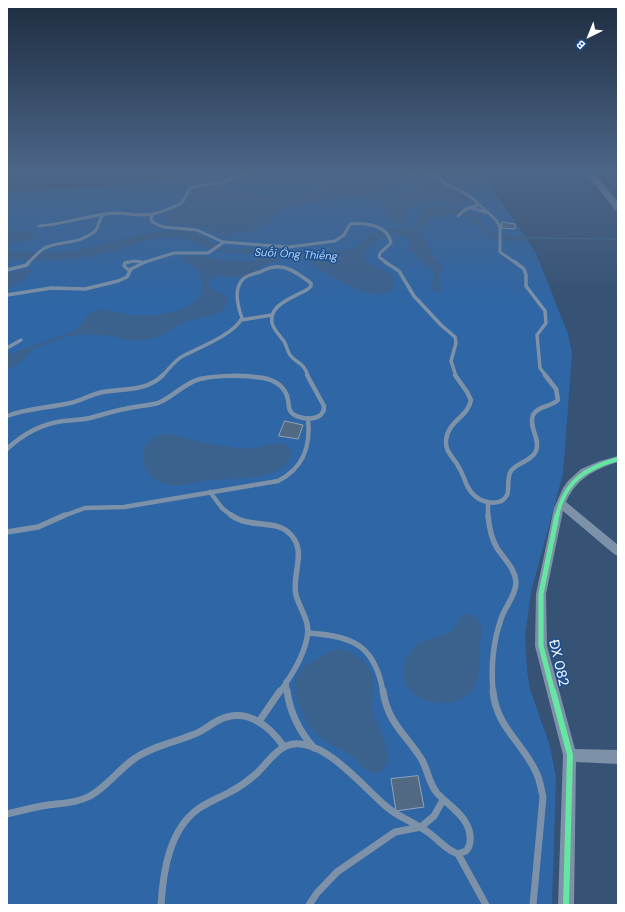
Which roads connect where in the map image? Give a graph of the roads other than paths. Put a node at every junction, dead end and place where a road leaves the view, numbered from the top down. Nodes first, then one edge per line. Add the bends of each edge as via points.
1 (102, 216) joint
2 (153, 216) edge
3 (491, 216) edge
4 (39, 226) dead end
5 (224, 242) junction
6 (143, 262) junction
7 (7, 270) edge
8 (130, 271) junction
9 (7, 295) edge
10 (272, 315) junction
11 (241, 320) junction
12 (21, 340) dead end
13 (7, 348) edge
14 (7, 416) edge
15 (308, 418) junction
16 (7, 449) edge
17 (618, 459) edge
18 (210, 492) junction
19 (488, 502) junction
20 (561, 503) junction
21 (7, 532) edge
22 (618, 551) edge
23 (308, 633) junction
24 (286, 682) junction
25 (260, 720) junction
26 (284, 747) junction
27 (314, 748) junction
28 (570, 755) junction
29 (618, 757) edge
30 (443, 800) junction
31 (7, 814) edge
32 (421, 827) junction
33 (458, 854) junction
34 (161, 905) edge
35 (309, 905) edge
36 (486, 905) edge
37 (533, 905) edge
38 (566, 905) edge

1 - 4 lane
1 - 7 lane via 93,233 72,243 47,247 22,267
2 - 5 lane via 152,222 159,226 190,229
3 - 19 lane via 497,222 500,233 499,249 502,254 524,269 526,286 545,311 546,323 537,335 539,364 559,397 554,404 540,409 533,415 537,444 534,456 510,472 509,489 504,498 497,502
5 - 6 lane via 214,250 203,253 184,252
5 - 19 lane via 294,247 335,241 344,235 350,224 356,222 370,223 383,230 391,242 380,253 380,258 402,273 413,296 456,340 450,364 455,376 470,396 471,403 450,428 446,444 469,490 479,499
6 - 8 lane
6 - 8 lane via 126,262 124,266
8 - 9 lane via 122,280 85,289 51,288
10 - 11 lane
10 - 11 lane via 283,302 310,288 310,282 281,267 270,268 246,278 239,284 237,301
10 - 15 lane via 274,330 291,356 304,366 309,381 324,404 321,414
11 - 14 lane via 237,328 181,357 160,378 143,387 102,392 71,403 28,409
12 - 13 lane
15 - 16 lane via 299,417 291,412 285,392 280,384 272,380 263,377 231,376 205,378 191,382 170,398 155,404 125,408 92,418 63,421 42,427 19,439
15 - 18 lane via 305,455 292,473 278,481
17 - 20 street, ĐX 082 via 584,472 571,484
18 - 21 lane via 120,507 85,508 38,527
18 - 23 lane via 225,510 239,520 280,527 294,538 300,554 296,597 306,619
19 - 37 lane via 492,538 513,570 516,583 514,596 505,609 498,628 492,676 493,696 504,727 534,765 542,786
20 - 22 street
20 - 28 street, ĐX 082 via 542,594 540,619 541,646
23 - 24 lane via 304,650
23 - 30 lane via 351,640 369,653 378,668 384,702 392,721 418,754 433,787
24 - 25 lane
24 - 27 lane via 288,702 295,722
25 - 26 lane via 273,731
25 - 31 lane via 239,714 224,718 193,736 143,753 102,788 78,801
26 - 27 lane via 299,745
26 - 34 lane via 255,775 230,793 200,806 184,822 167,860
27 - 32 lane via 339,764 388,808
28 - 29 street
28 - 38 street, ĐX 082
30 - 32 lane via 434,816
30 - 33 lane via 461,815 470,835 467,850
32 - 33 lane
32 - 35 lane via 395,832 388,836 337,872
33 - 36 lane

